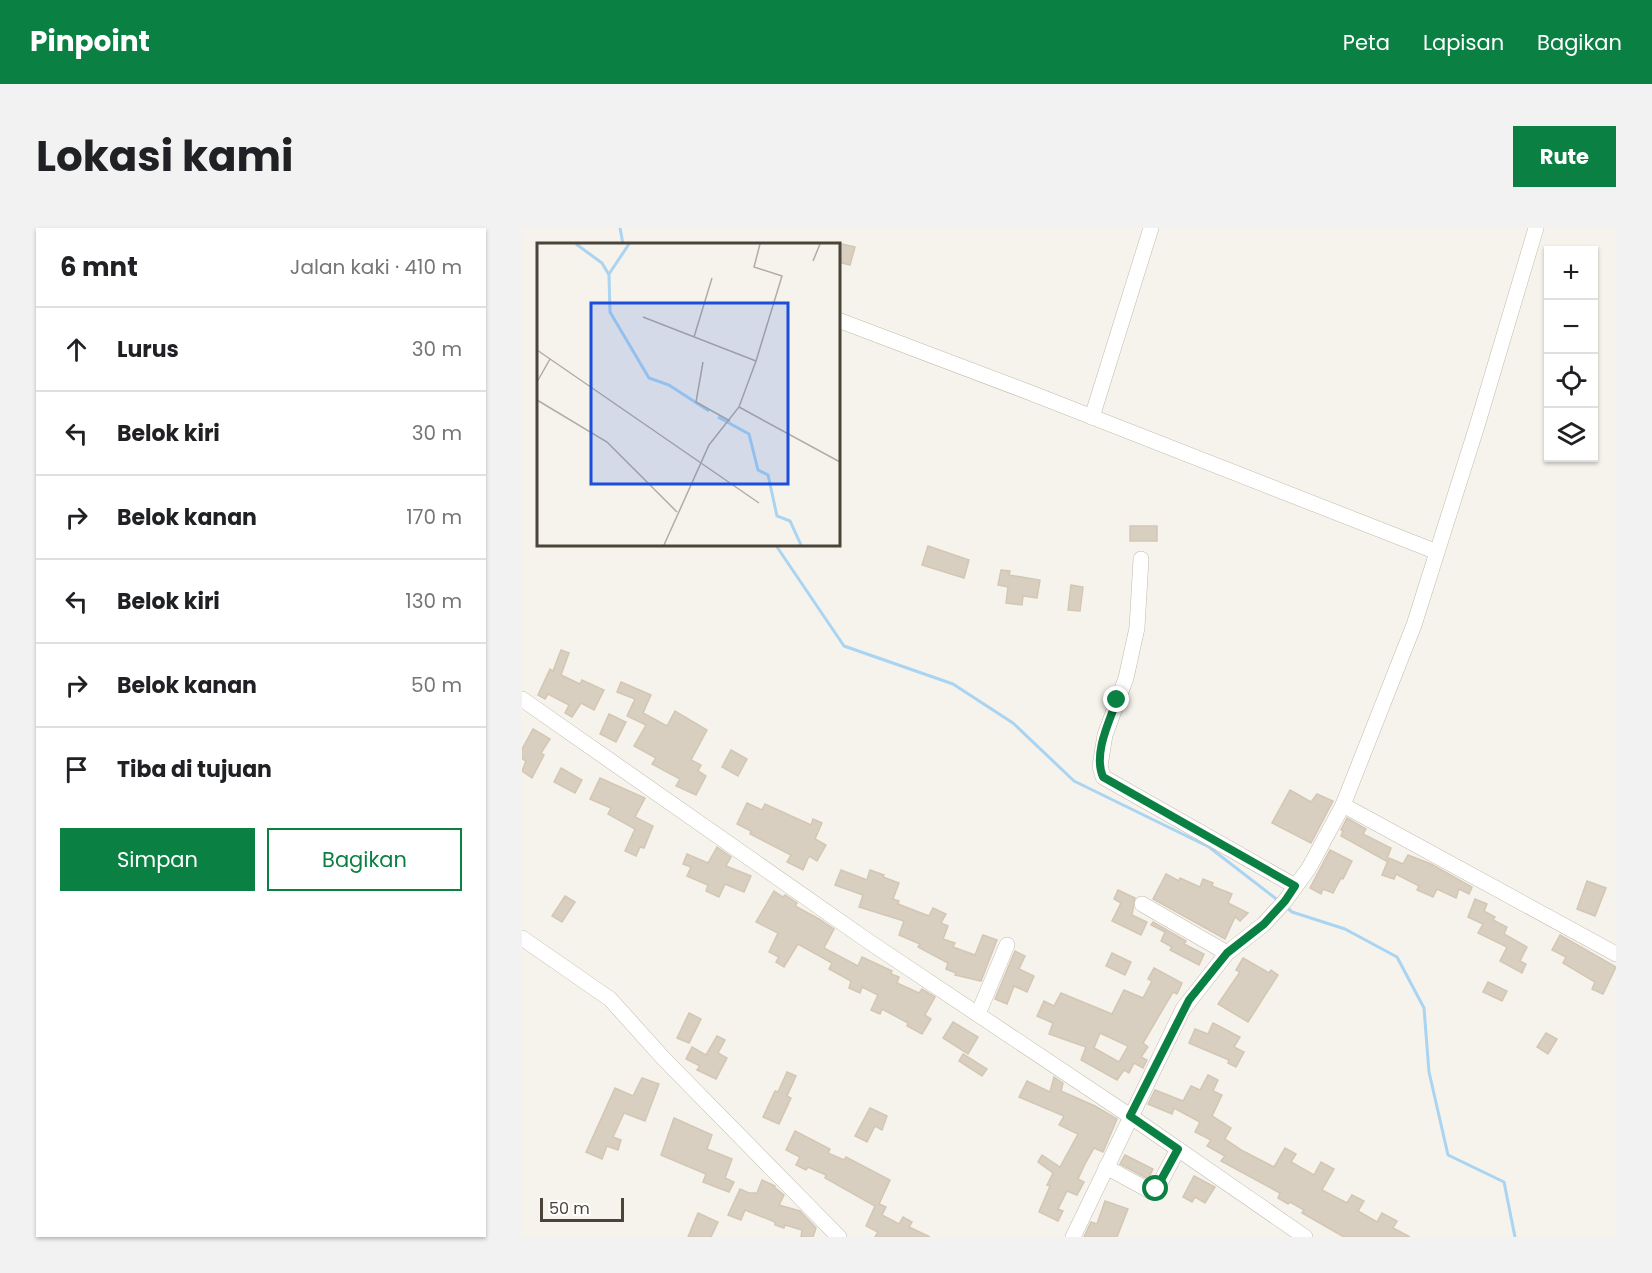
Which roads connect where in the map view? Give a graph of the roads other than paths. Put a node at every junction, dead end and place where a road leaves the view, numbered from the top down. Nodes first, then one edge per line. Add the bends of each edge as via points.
1 (1151, 228) edge
2 (1536, 228) edge
3 (840, 321) edge
4 (1092, 417) junction
5 (1437, 552) junction
6 (1141, 559) dead end
7 (522, 699) edge
8 (1342, 805) junction
9 (1295, 886) junction
10 (1142, 904) dead end
11 (522, 938) edge
12 (1007, 945) dead end
13 (1227, 953) junction
14 (1616, 954) edge
15 (978, 1014) junction
16 (1130, 1116) junction
17 (1178, 1149) junction
18 (1106, 1167) junction
19 (839, 1237) edge
20 (1073, 1237) edge
21 (1305, 1237) edge

1 - 4 street
2 - 5 street
3 - 4 street
4 - 5 street
5 - 8 street via 1414,625
6 - 9 street via 1137,628 1126,678 1105,735 1100,765 1103,777
7 - 15 street
8 - 9 street via 1309,868
8 - 14 street
9 - 13 street via 1264,924
10 - 13 street
11 - 19 street via 610,999
12 - 15 street
13 - 16 street via 1183,1009
15 - 16 street
16 - 17 street
16 - 18 street
17 - 18 street via 1152,1192
17 - 21 street
18 - 20 street

